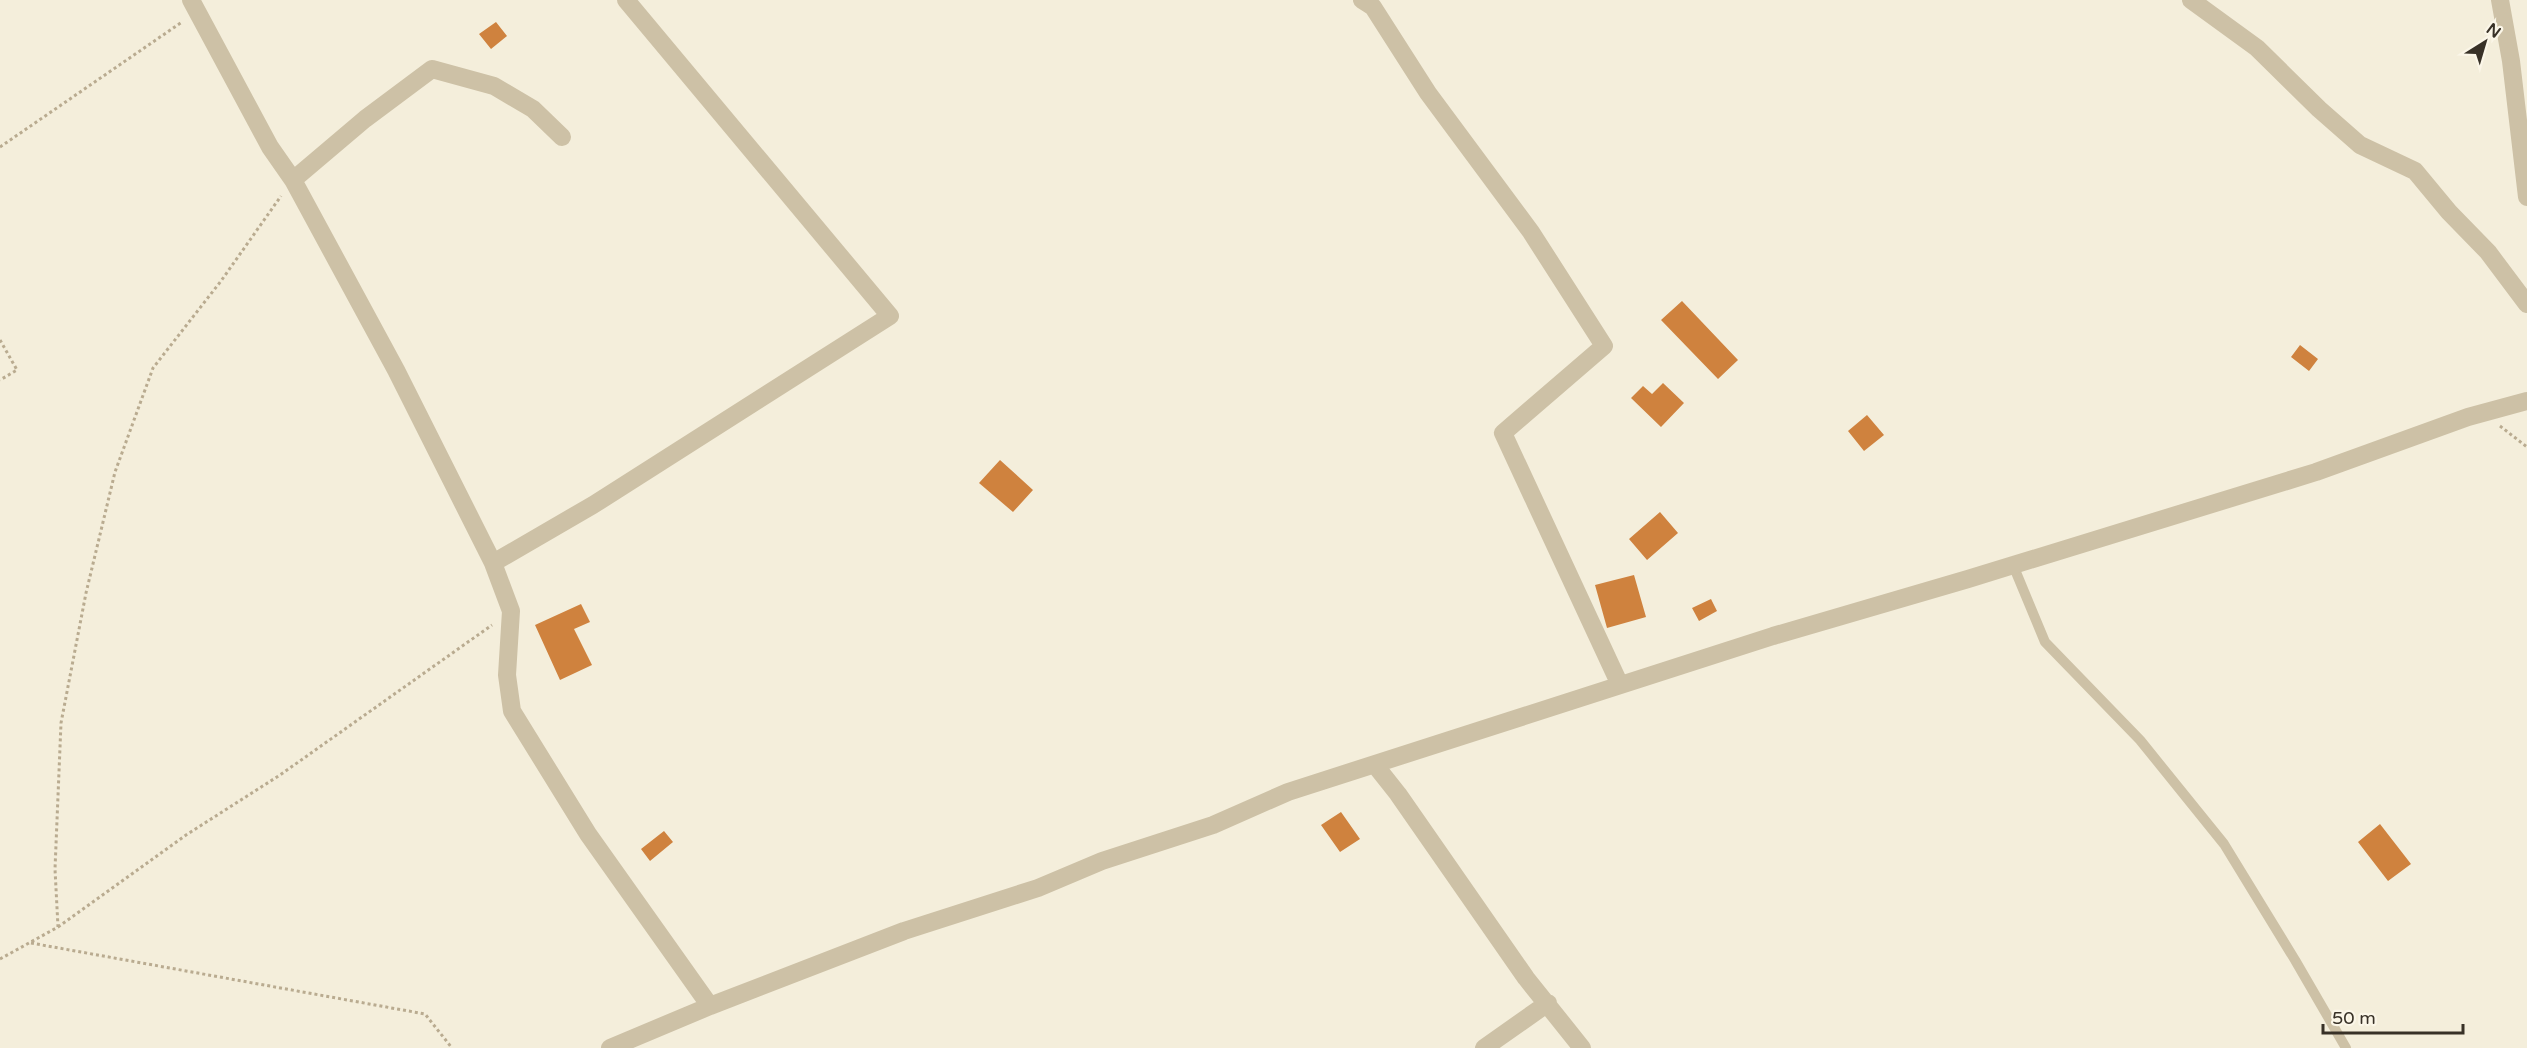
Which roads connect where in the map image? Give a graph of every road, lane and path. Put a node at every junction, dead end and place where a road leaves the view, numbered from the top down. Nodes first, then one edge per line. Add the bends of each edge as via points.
1 (626, 0) edge
2 (1362, 0) edge
3 (2191, 0) edge
4 (2500, 0) edge
5 (194, 6) edge
6 (562, 137) dead end
7 (0, 147) edge
8 (293, 180) junction
9 (2527, 198) edge
10 (2527, 303) edge
11 (0, 340) edge
12 (0, 380) edge
13 (2527, 401) edge
14 (2484, 413) junction
15 (2527, 447) edge
16 (493, 563) junction
17 (2013, 565) junction
18 (511, 611) junction
19 (1620, 685) junction
20 (1375, 765) junction
21 (58, 927) junction
22 (29, 943) junction
23 (0, 959) edge
24 (1548, 1003) junction
25 (710, 1006) junction
26 (452, 1048) edge
27 (610, 1048) edge
28 (1484, 1048) edge
29 (1582, 1048) edge
30 (2346, 1048) edge

1 - 16 street via 890,316 593,505
2 - 19 street via 1373,7 1428,93 1531,232 1604,346 1503,433
3 - 10 street via 2257,48 2360,145 2415,171 2488,252
4 - 9 street
5 - 7 path
5 - 8 street via 270,147
6 - 8 street via 533,109 494,86 432,69
8 - 16 street via 396,370
8 - 21 path via 153,368 116,472 86,593 61,723 55,869
11 - 12 path via 17,370
13 - 14 street
14 - 15 path
14 - 17 street via 2316,472
16 - 18 street
17 - 19 street
17 - 30 lane via 2045,642 2140,740 2224,844
18 - 21 path
18 - 25 street via 507,675 512,711 588,834
19 - 20 street
20 - 24 street via 1526,978
20 - 25 street via 1288,792 1213,825 1102,861 1038,888 904,931
21 - 22 path
22 - 23 path
22 - 26 path via 425,1014
24 - 28 street
24 - 29 street
25 - 27 street

